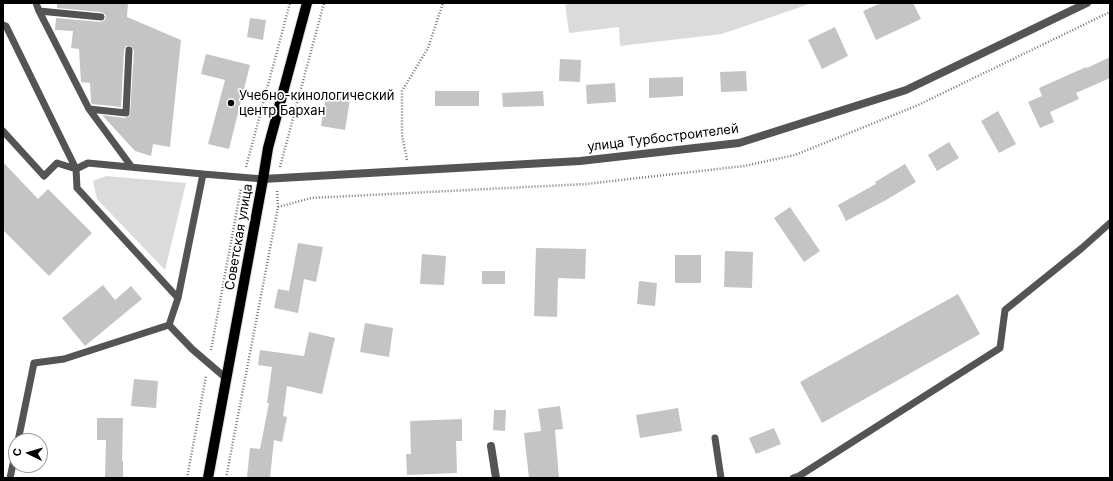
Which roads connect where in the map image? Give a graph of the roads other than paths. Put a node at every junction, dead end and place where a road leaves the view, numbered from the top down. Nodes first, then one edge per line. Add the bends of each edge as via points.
1 (36, 3) edge
2 (307, 3) edge
3 (1087, 3) edge
4 (39, 11) junction
5 (101, 17) dead end
6 (4, 23) edge
7 (129, 50) dead end
8 (89, 109) junction
9 (3, 131) edge
10 (131, 166) junction
11 (76, 169) junction
12 (203, 174) junction
13 (263, 179) junction
14 (1110, 223) edge
15 (178, 298) junction
16 (169, 325) junction
17 (227, 379) junction
18 (20, 433) edge
19 (715, 438) dead end
20 (491, 446) dead end
21 (208, 478) edge
22 (496, 478) edge
23 (721, 478) edge
24 (793, 478) edge

1 - 4 lane
2 - 13 main road, Советская улица via 268,148
3 - 13 street, улица Турбостроителей via 906,90 739,142 580,161
4 - 5 lane
4 - 8 lane
6 - 11 lane
7 - 8 lane via 126,113
8 - 10 lane
9 - 11 lane via 44,176 58,163
10 - 11 lane via 88,163
10 - 12 lane
11 - 15 lane via 77,188
12 - 13 lane
12 - 15 lane
13 - 17 main road, Советская улица
14 - 24 lane via 1005,310 1000,348
15 - 16 lane
16 - 17 lane
16 - 18 lane via 64,359 34,363
17 - 21 main road, Советская улица
19 - 23 lane
20 - 22 street

